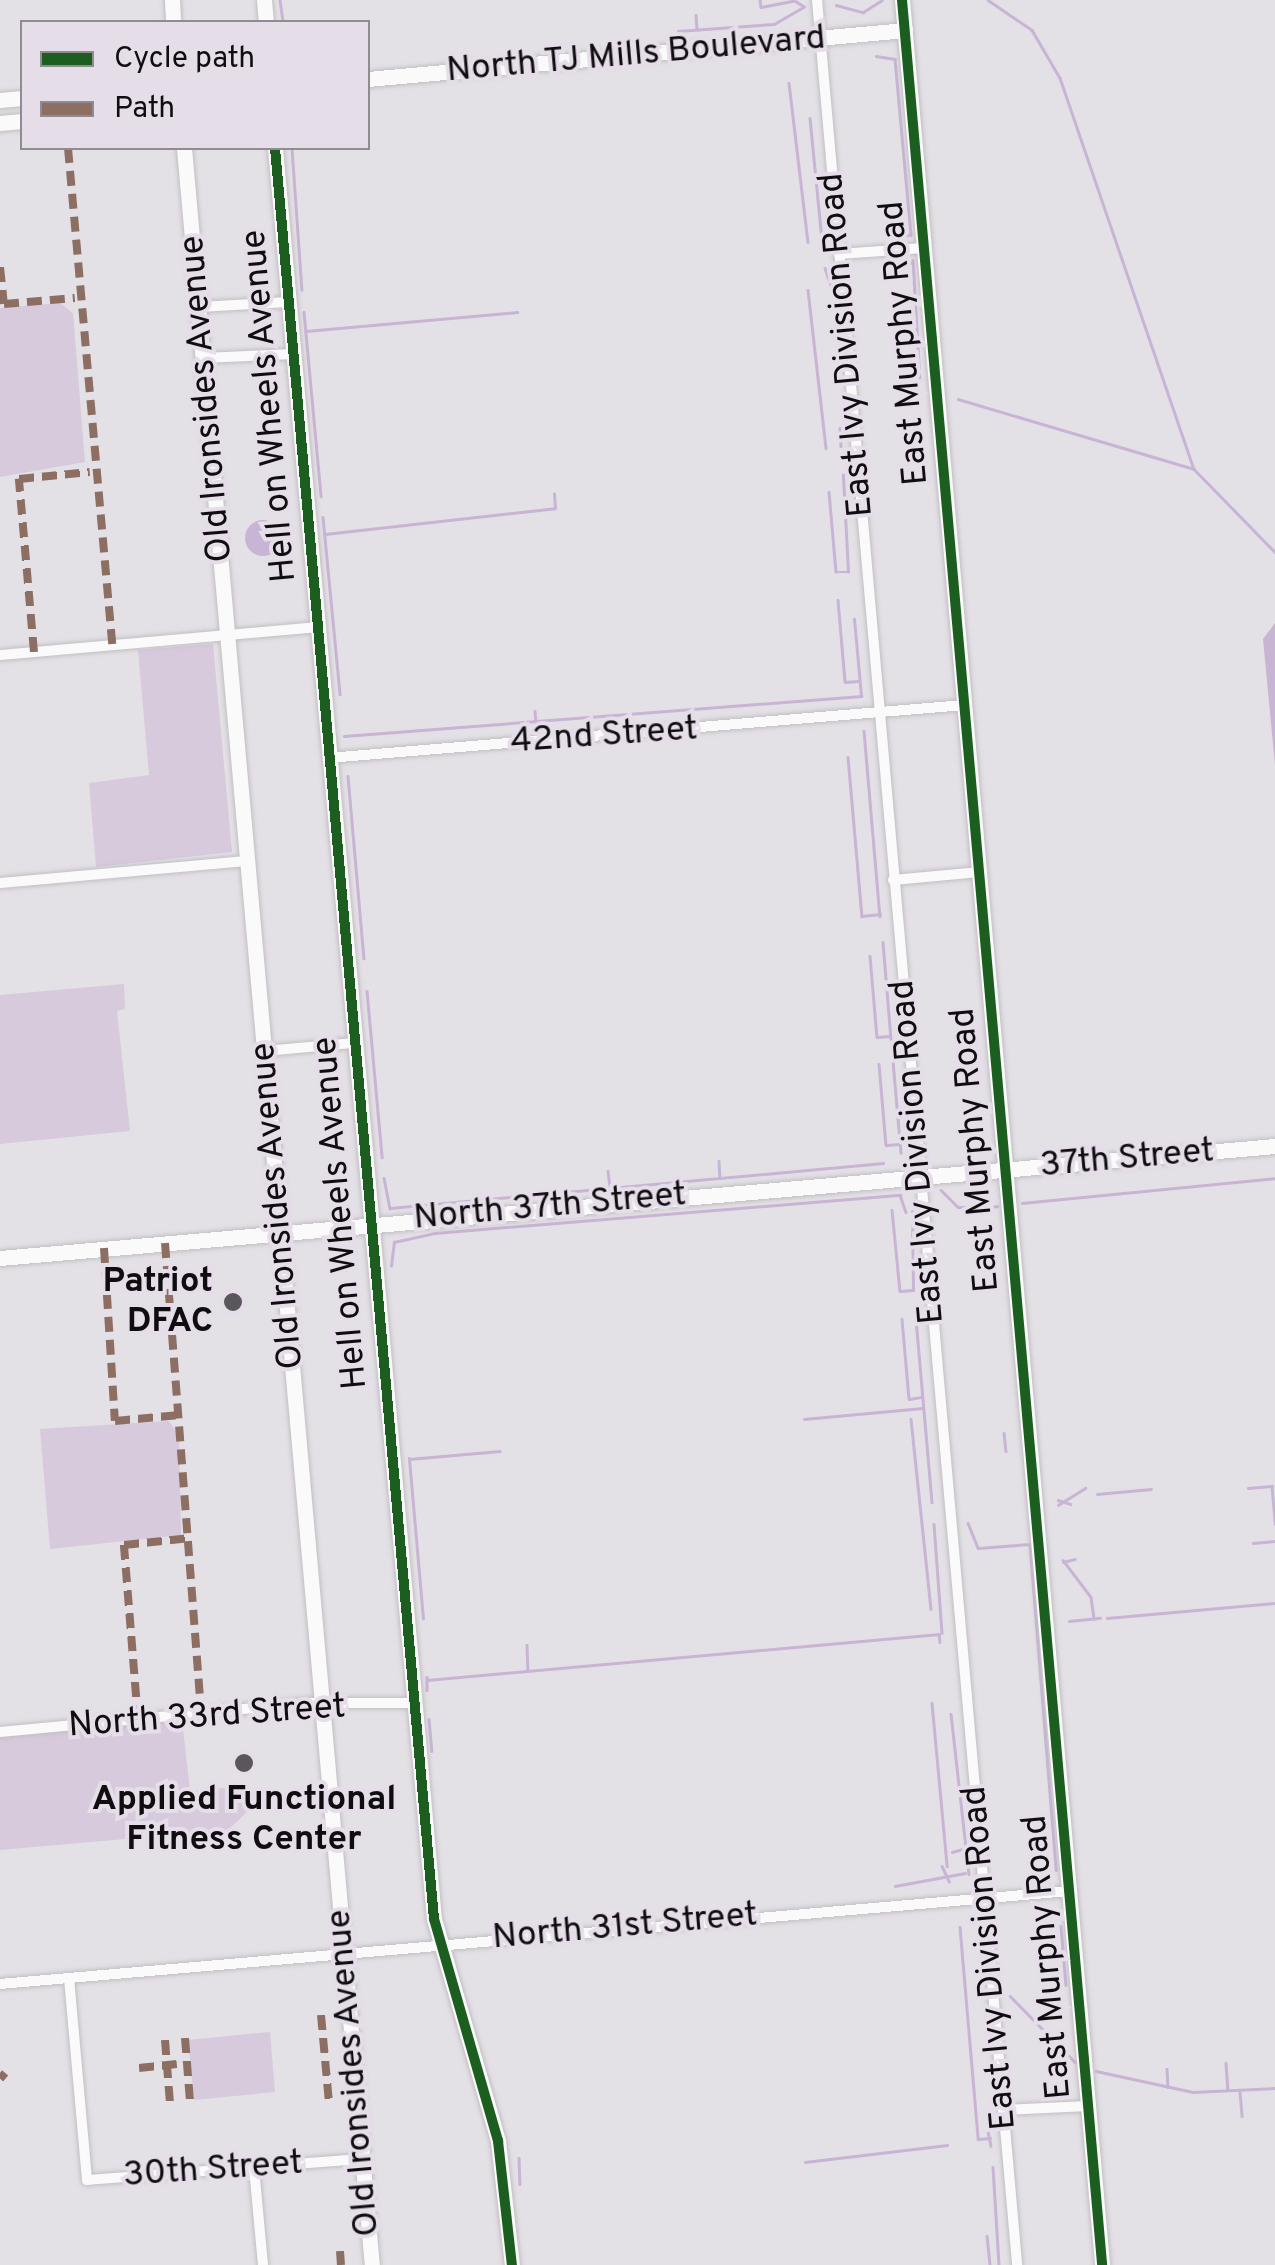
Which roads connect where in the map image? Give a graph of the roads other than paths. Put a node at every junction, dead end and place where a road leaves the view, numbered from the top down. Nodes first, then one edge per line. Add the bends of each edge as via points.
1 (817, 0) edge
2 (902, 0) edge
3 (905, 30) junction
4 (820, 38) junction
5 (370, 79) edge
6 (184, 150) edge
7 (275, 150) edge
8 (924, 248) junction
9 (839, 254) junction
10 (288, 302) junction
11 (198, 307) junction
12 (293, 354) junction
13 (203, 358) junction
14 (316, 627) junction
15 (227, 635) junction
16 (0, 655) edge
17 (965, 705) junction
18 (878, 712) junction
19 (328, 758) junction
20 (247, 860) junction
21 (980, 872) junction
22 (893, 880) junction
23 (0, 883) edge
24 (354, 1042) junction
25 (264, 1050) junction
26 (1275, 1146) edge
27 (1006, 1170) junction
28 (920, 1176) junction
29 (369, 1222) junction
30 (280, 1231) junction
31 (0, 1258) edge
32 (414, 1703) junction
33 (323, 1709) junction
34 (0, 1732) edge
35 (1070, 1891) junction
36 (984, 1895) junction
37 (438, 1944) junction
38 (344, 1952) junction
39 (69, 1978) junction
40 (0, 1984) edge
41 (1088, 2106) junction
42 (1003, 2110) junction
43 (362, 2159) junction
44 (254, 2168) junction
45 (262, 2265) edge
46 (372, 2265) edge
47 (512, 2265) edge
48 (1017, 2265) edge
49 (1102, 2265) edge

1 - 4 street, East Ivy Division Road
2 - 3 street, East Murphy Road
3 - 4 street, North TJ Mills Boulevard
3 - 8 street, East Murphy Road
4 - 5 street, North TJ Mills Boulevard
4 - 9 street, East Ivy Division Road
6 - 11 street, Old Ironsides Avenue
7 - 10 street, Hell on Wheels Avenue
8 - 9 street
8 - 17 street, East Murphy Road
9 - 18 street, East Ivy Division Road
10 - 11 street
10 - 12 street, Hell on Wheels Avenue
11 - 13 street, Old Ironsides Avenue
12 - 13 street
12 - 14 street, Hell on Wheels Avenue
13 - 15 street, Old Ironsides Avenue
14 - 15 street
14 - 19 street, Hell on Wheels Avenue
15 - 16 street
15 - 20 street, Old Ironsides Avenue
17 - 18 street, 42nd Street
17 - 21 street, East Murphy Road
18 - 19 street, 42nd Street
18 - 22 street, East Ivy Division Road
19 - 24 street, Hell on Wheels Avenue
20 - 23 street
20 - 25 street, Old Ironsides Avenue
21 - 22 street
21 - 27 street, East Murphy Road
22 - 28 street, East Ivy Division Road
24 - 25 street
24 - 29 street, Hell on Wheels Avenue
25 - 30 street, Old Ironsides Avenue
26 - 27 street, 37th Street
27 - 28 street, 37th Street
27 - 35 street, East Murphy Road
28 - 29 street, North 37th Street
28 - 36 street, East Ivy Division Road
29 - 30 street, North 37th Street
29 - 32 street, Hell on Wheels Avenue
30 - 31 street, North 37th Street
30 - 33 street, Old Ironsides Avenue
32 - 33 street, North 33rd Street
32 - 37 street, Hell on Wheels Avenue
33 - 34 street, North 33rd Street via 308,1703
33 - 38 street, Old Ironsides Avenue
35 - 36 street, North 31st Street
35 - 41 street, East Murphy Road
36 - 37 street, North 31st Street
36 - 42 street, East Ivy Division Road
37 - 38 street, North 31st Street
37 - 47 street, Hell on Wheels Avenue via 498,2141
38 - 39 street, North 31st Street
38 - 43 street, Old Ironsides Avenue
39 - 40 street, North 31st Street
39 - 44 street, 30th Street via 87,2180
41 - 42 street
41 - 49 street, East Murphy Road
42 - 48 street, East Ivy Division Road
43 - 44 street, 30th Street
43 - 46 street, Old Ironsides Avenue
44 - 45 street

